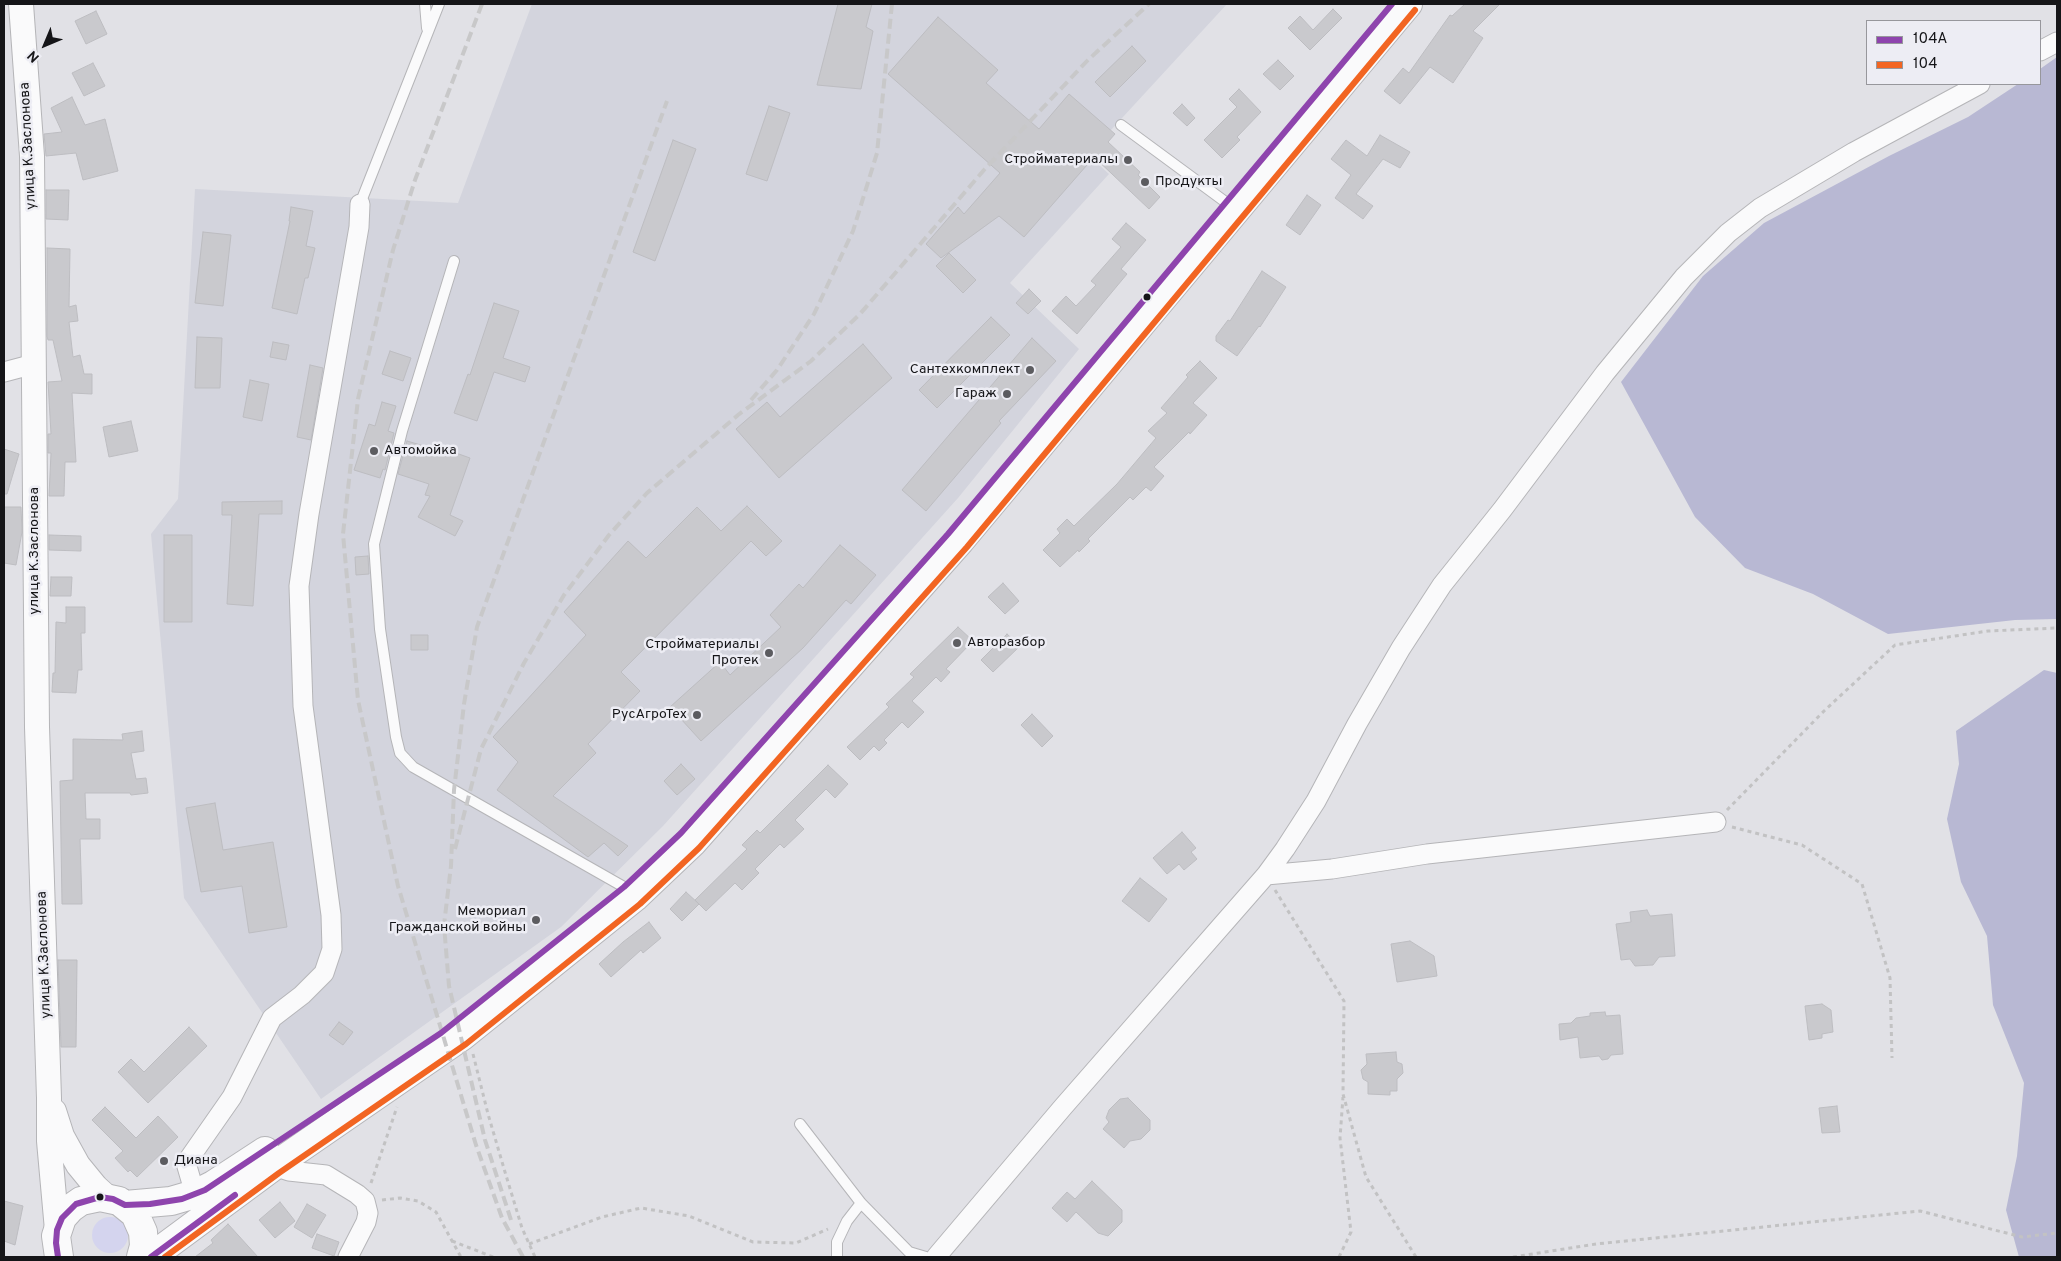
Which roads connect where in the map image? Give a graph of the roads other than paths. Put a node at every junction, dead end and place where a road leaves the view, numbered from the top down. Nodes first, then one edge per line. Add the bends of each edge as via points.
1 (21, 4) edge
2 (425, 4) edge
3 (438, 4) edge
4 (1392, 4) edge
5 (1408, 4) edge
6 (428, 32) junction
7 (2057, 42) edge
8 (2041, 50) edge
9 (1978, 85) edge
10 (1121, 125) dead end
11 (360, 204) joint
12 (1231, 206) junction
13 (454, 261) dead end
14 (34, 364) junction
15 (4, 372) edge
16 (1716, 822) road end
17 (1266, 875) junction
18 (624, 887) junction
19 (49, 1098) junction
20 (800, 1124) dead end
21 (274, 1166) junction
22 (195, 1194) junction
23 (116, 1201) junction
24 (861, 1203) junction
25 (58, 1250) edge
26 (141, 1257) edge
27 (151, 1257) edge
28 (348, 1257) edge
29 (837, 1257) edge
30 (926, 1257) edge
31 (936, 1257) edge

1 - 14 street, улица К.Заслонова via 32,156
2 - 6 lane
3 - 6 lane
4 - 12 main road
5 - 12 main road
6 - 11 lane
7 - 8 street
9 - 17 street via 1854,152 1760,208 1684,277 1605,372 1442,585 1382,682 1316,801
10 - 12 lane
11 - 22 street via 359,227 299,586 303,706 331,915 332,950 324,973 272,1018 232,1096 186,1163
12 - 18 main road via 948,534 681,833
12 - 21 main road via 960,541 693,842 634,897 461,1037
13 - 18 lane via 402,431 374,544 380,629 400,753 412,767
14 - 15 street
14 - 19 street, улица К.Заслонова via 37,727
16 - 17 street
17 - 31 street
18 - 22 main road via 442,1033 213,1186
19 - 23 street, улица К.Заслонова via 62,1136 78,1165 92,1183
19 - 25 street, улица К.Заслонова via 49,1141
20 - 24 lane
21 - 27 main road
21 - 28 street via 288,1171 326,1175 365,1201 366,1222
22 - 23 main road via 166,1202
23 - 25 main road via 88,1199 76,1204 66,1213
23 - 26 main road via 135,1214 141,1226 144,1246
24 - 29 lane via 837,1242
24 - 30 lane via 909,1252

